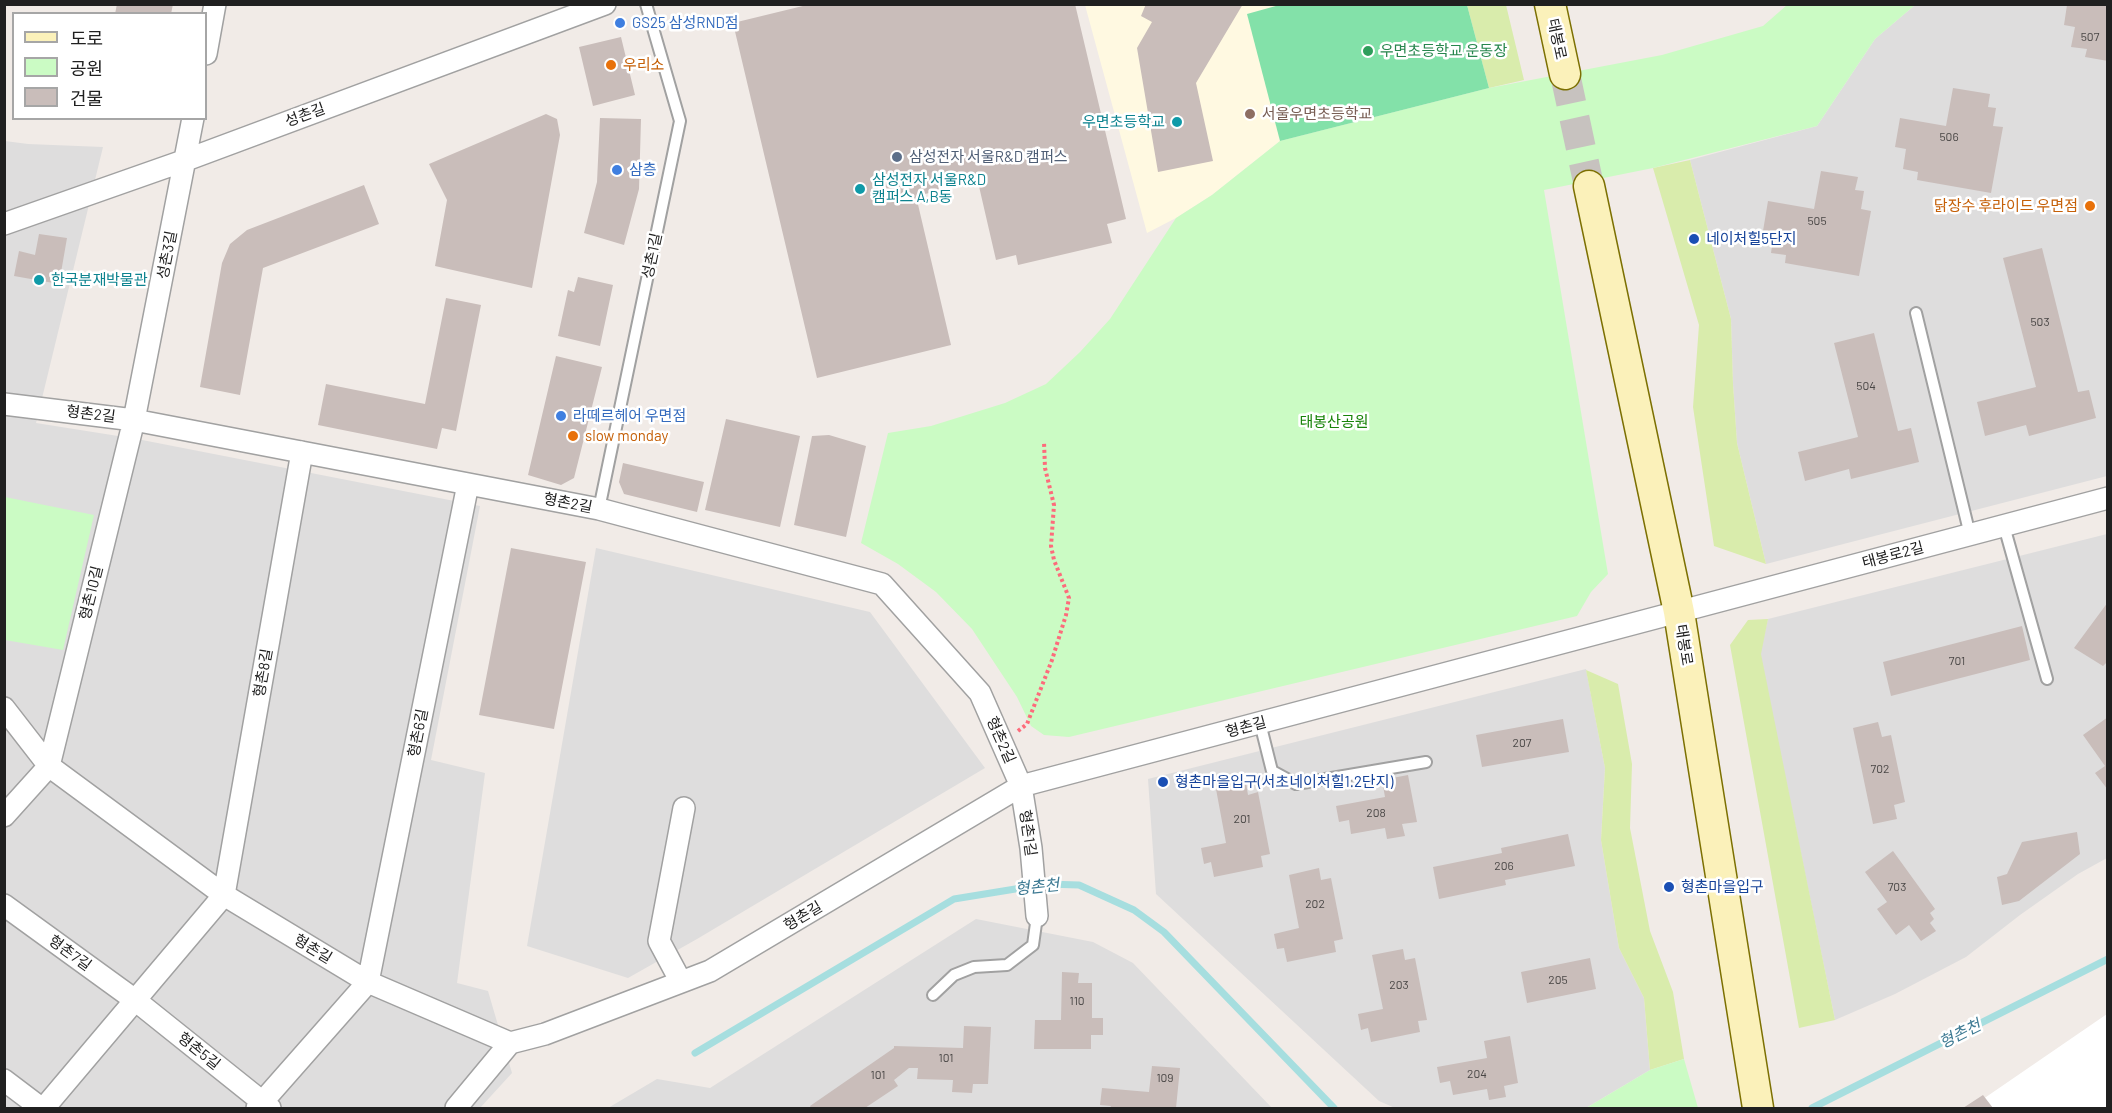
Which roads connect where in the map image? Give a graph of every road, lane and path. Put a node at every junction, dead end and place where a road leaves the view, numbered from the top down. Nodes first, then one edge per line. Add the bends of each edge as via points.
1 (215, 4) edge
2 (605, 4) edge
3 (646, 4) edge
4 (1550, 4) edge
5 (207, 48) edge
6 (1565, 74) tunnel mouth
7 (194, 120) edge
8 (186, 160) junction
9 (1589, 186) tunnel mouth
10 (4, 224) edge
11 (1916, 313) dead end
12 (4, 404) edge
13 (134, 420) junction
14 (1044, 442) dead end
15 (302, 452) junction
16 (468, 484) junction
17 (2108, 498) edge
18 (599, 509) junction
19 (2004, 526) junction
20 (1970, 535) junction
21 (1679, 612) junction
22 (2047, 679) dead end
23 (4, 708) edge
24 (1260, 723) junction
25 (1003, 745) junction
26 (1426, 762) dead end
27 (49, 766) junction
28 (1022, 786) junction
29 (684, 808) dead end
30 (4, 816) edge
31 (224, 895) junction
32 (4, 905) edge
33 (1037, 916) joint
34 (368, 982) junction
35 (681, 982) junction
36 (933, 995) dead end
37 (135, 1000) junction
38 (510, 1043) junction
39 (4, 1080) edge
40 (263, 1106) edge
41 (1758, 1107) edge
42 (43, 1108) edge
43 (456, 1108) edge

1 - 5 street
2 - 8 street, 성촌길
3 - 18 lane, 성촌1길 via 680,121
4 - 6 street, 태봉로
7 - 8 street, 성촌3길
8 - 10 street, 성촌길
8 - 13 street, 성촌3길
9 - 21 street, 태봉로
11 - 20 lane
12 - 13 street, 형촌2길
13 - 15 street, 형촌2길
13 - 27 street, 형촌10길
14 - 25 path via 1045,468 1054,505 1054,560 1069,598 1052,660 1027,724
15 - 16 street, 형촌2길
15 - 31 street, 형촌8길
16 - 18 street, 형촌2길
16 - 34 street, 형촌6길
17 - 19 street, 태봉로2길
18 - 25 street, 형촌2길 via 882,584 980,693
19 - 20 street, 태봉로2길
19 - 22 lane
20 - 21 street, 태봉로2길
21 - 24 street, 형촌길
21 - 41 street, 태봉로
23 - 27 street, 형촌길
24 - 26 lane via 1272,771 1296,784
24 - 28 street, 형촌길
25 - 28 street, 형촌2길
27 - 30 street
27 - 31 street, 형촌길
28 - 33 street, 형촌1길
28 - 35 street, 형촌길 via 710,971
29 - 35 street via 659,941
31 - 34 street, 형촌길
31 - 37 street
32 - 37 street, 형촌7길
33 - 36 lane via 1033,945 1007,965 974,968 954,975
34 - 38 street, 형촌길
34 - 40 street, 형촌5길
35 - 38 street, 형촌길 via 545,1034
37 - 40 street, 형촌5길
37 - 42 street
38 - 43 street
39 - 42 street

